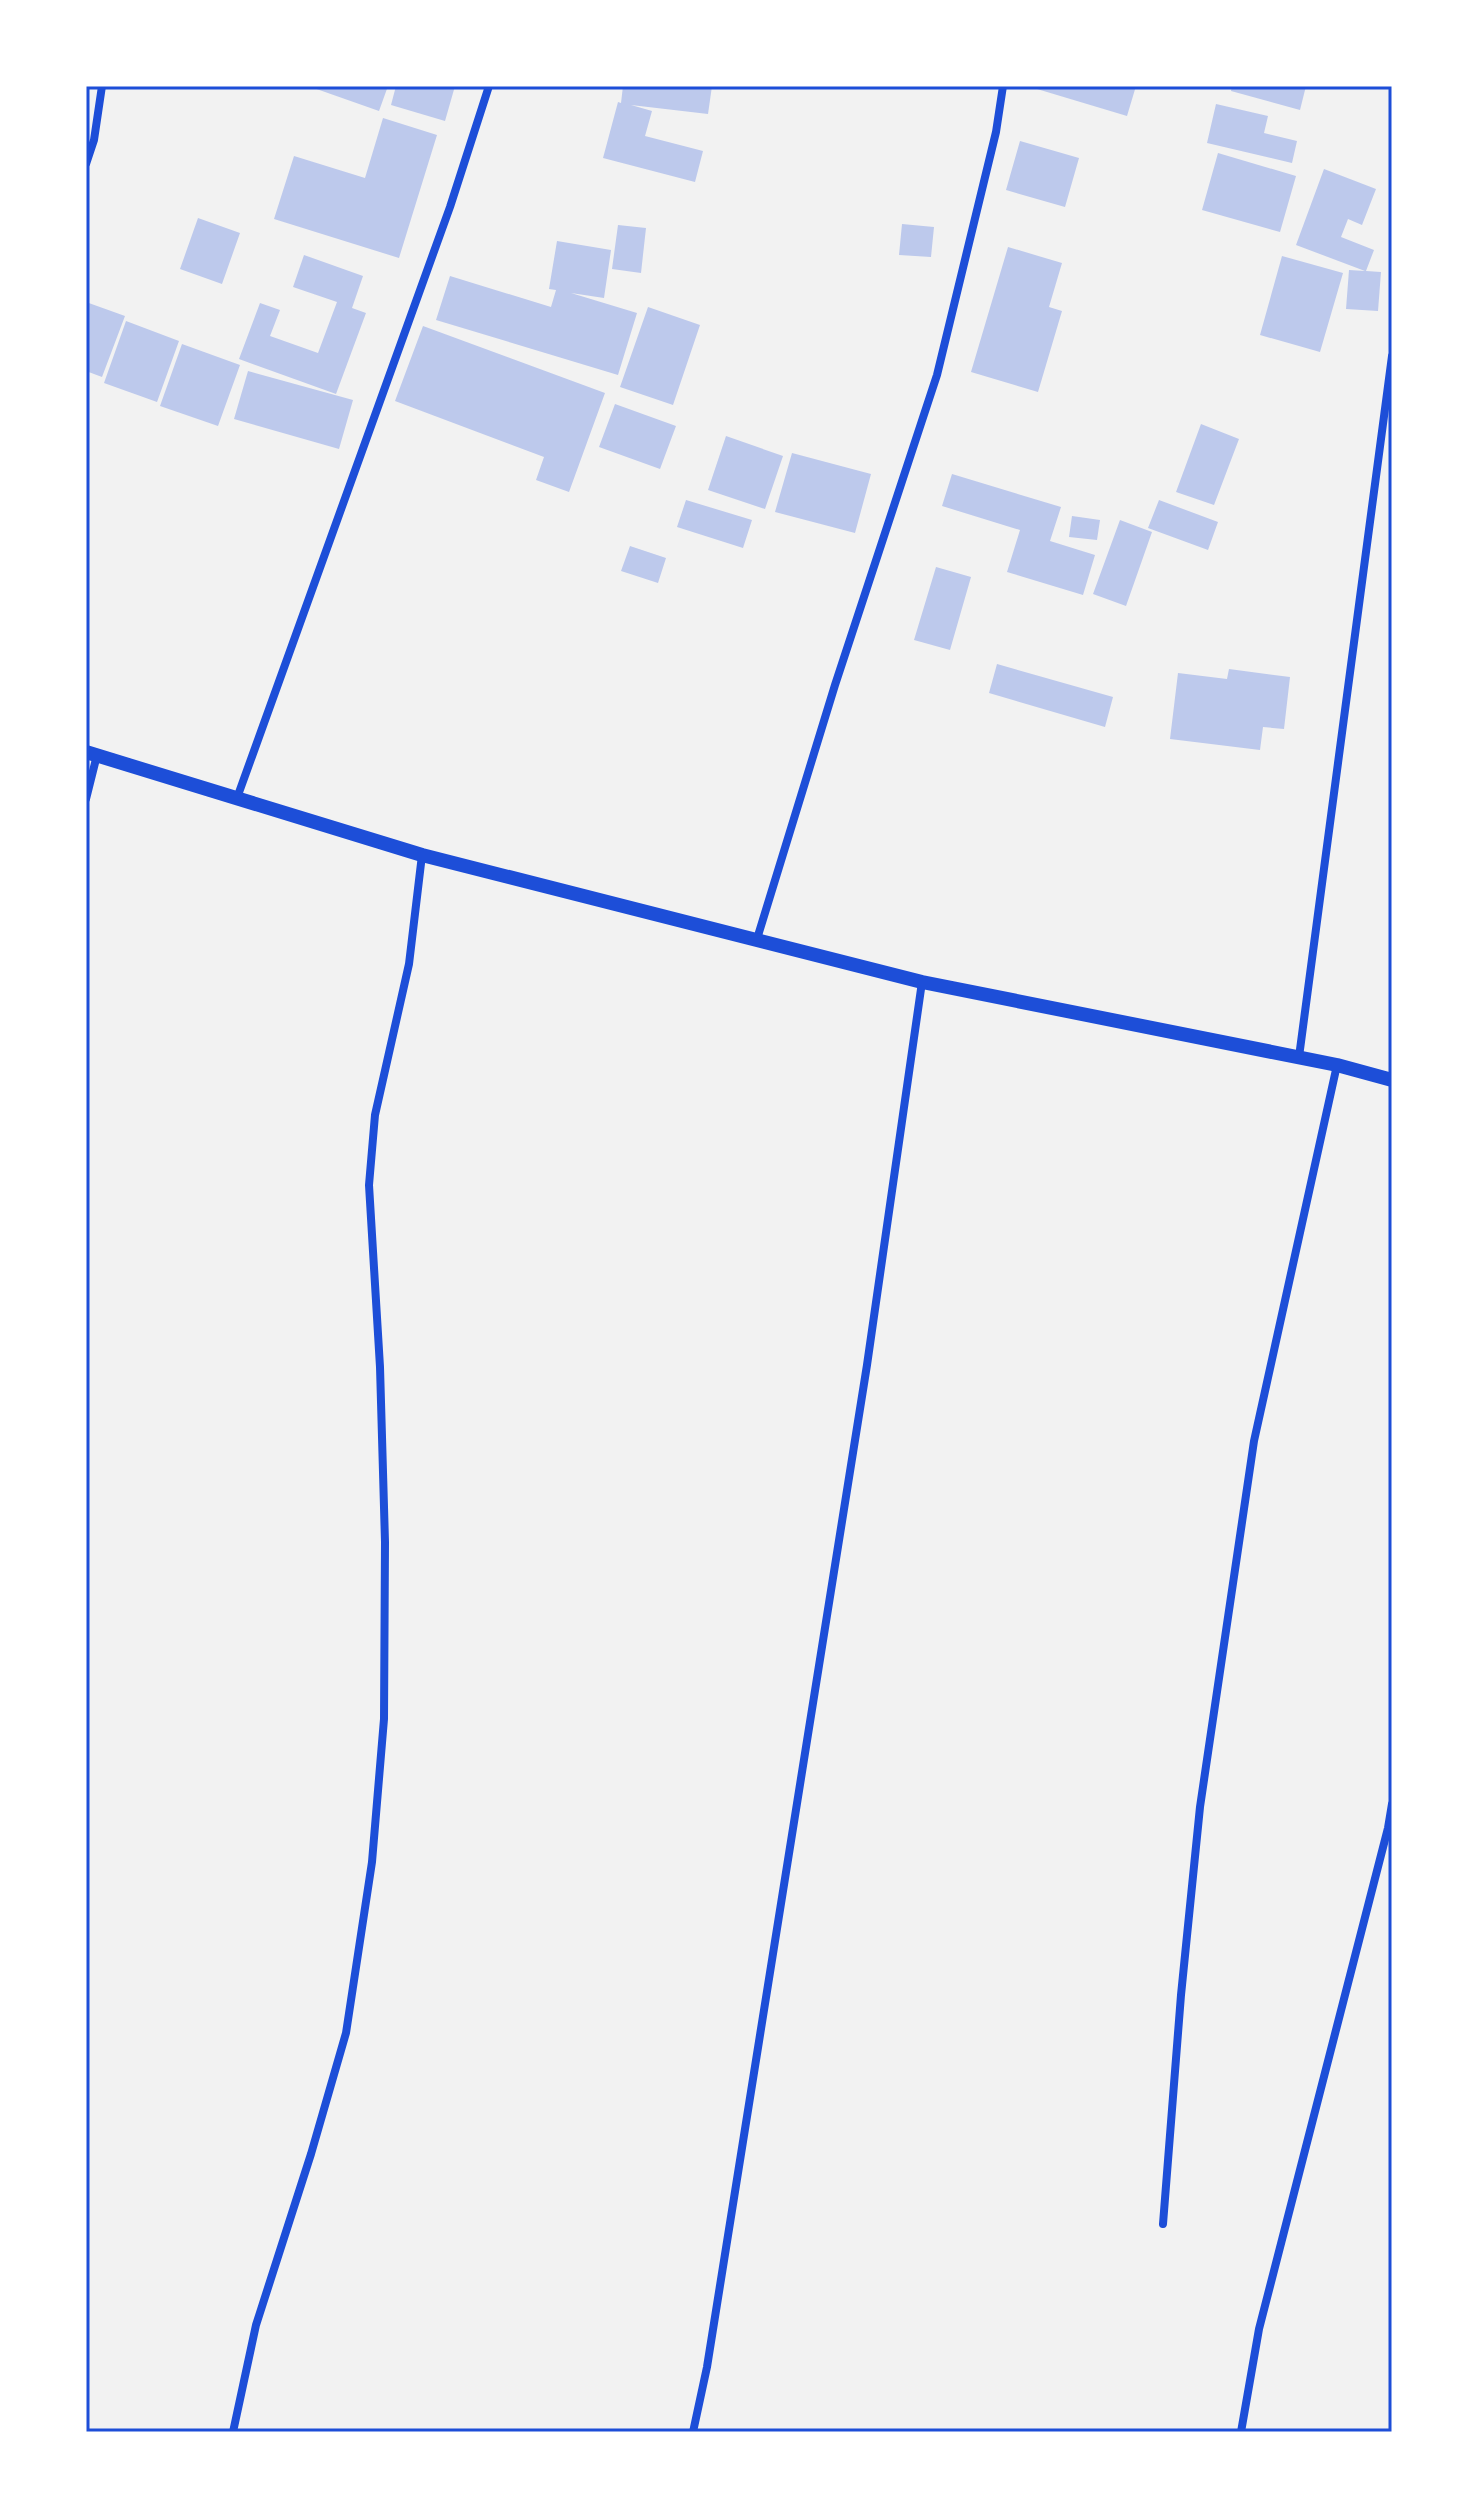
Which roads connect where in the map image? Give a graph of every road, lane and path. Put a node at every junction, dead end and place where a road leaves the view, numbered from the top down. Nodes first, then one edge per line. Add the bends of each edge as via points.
1 (102, 86) edge
2 (489, 86) edge
3 (1003, 86) edge
4 (86, 164) edge
5 (1392, 356) edge
6 (91, 754) edge
7 (237, 798) junction
8 (86, 799) edge
9 (422, 855) junction
10 (757, 939) junction
11 (922, 982) junction
12 (1299, 1057) junction
13 (1337, 1065) junction
14 (1392, 1080) edge
15 (1392, 1804) edge
16 (1163, 2224) dead end
17 (233, 2432) edge
18 (693, 2432) edge
19 (1241, 2432) edge

1 - 4 street
2 - 7 street
3 - 10 street via 937,375
5 - 12 street
6 - 7 street
6 - 8 street
7 - 9 street
9 - 10 street
9 - 17 street via 409,964 375,1115 369,1185 385,1542 384,1719 372,1862 346,2033 256,2325
10 - 11 street
11 - 12 street
11 - 18 street via 864,1381
12 - 13 street
13 - 14 street
13 - 16 street via 1252,1456 1200,1807
15 - 19 street via 1259,2329

